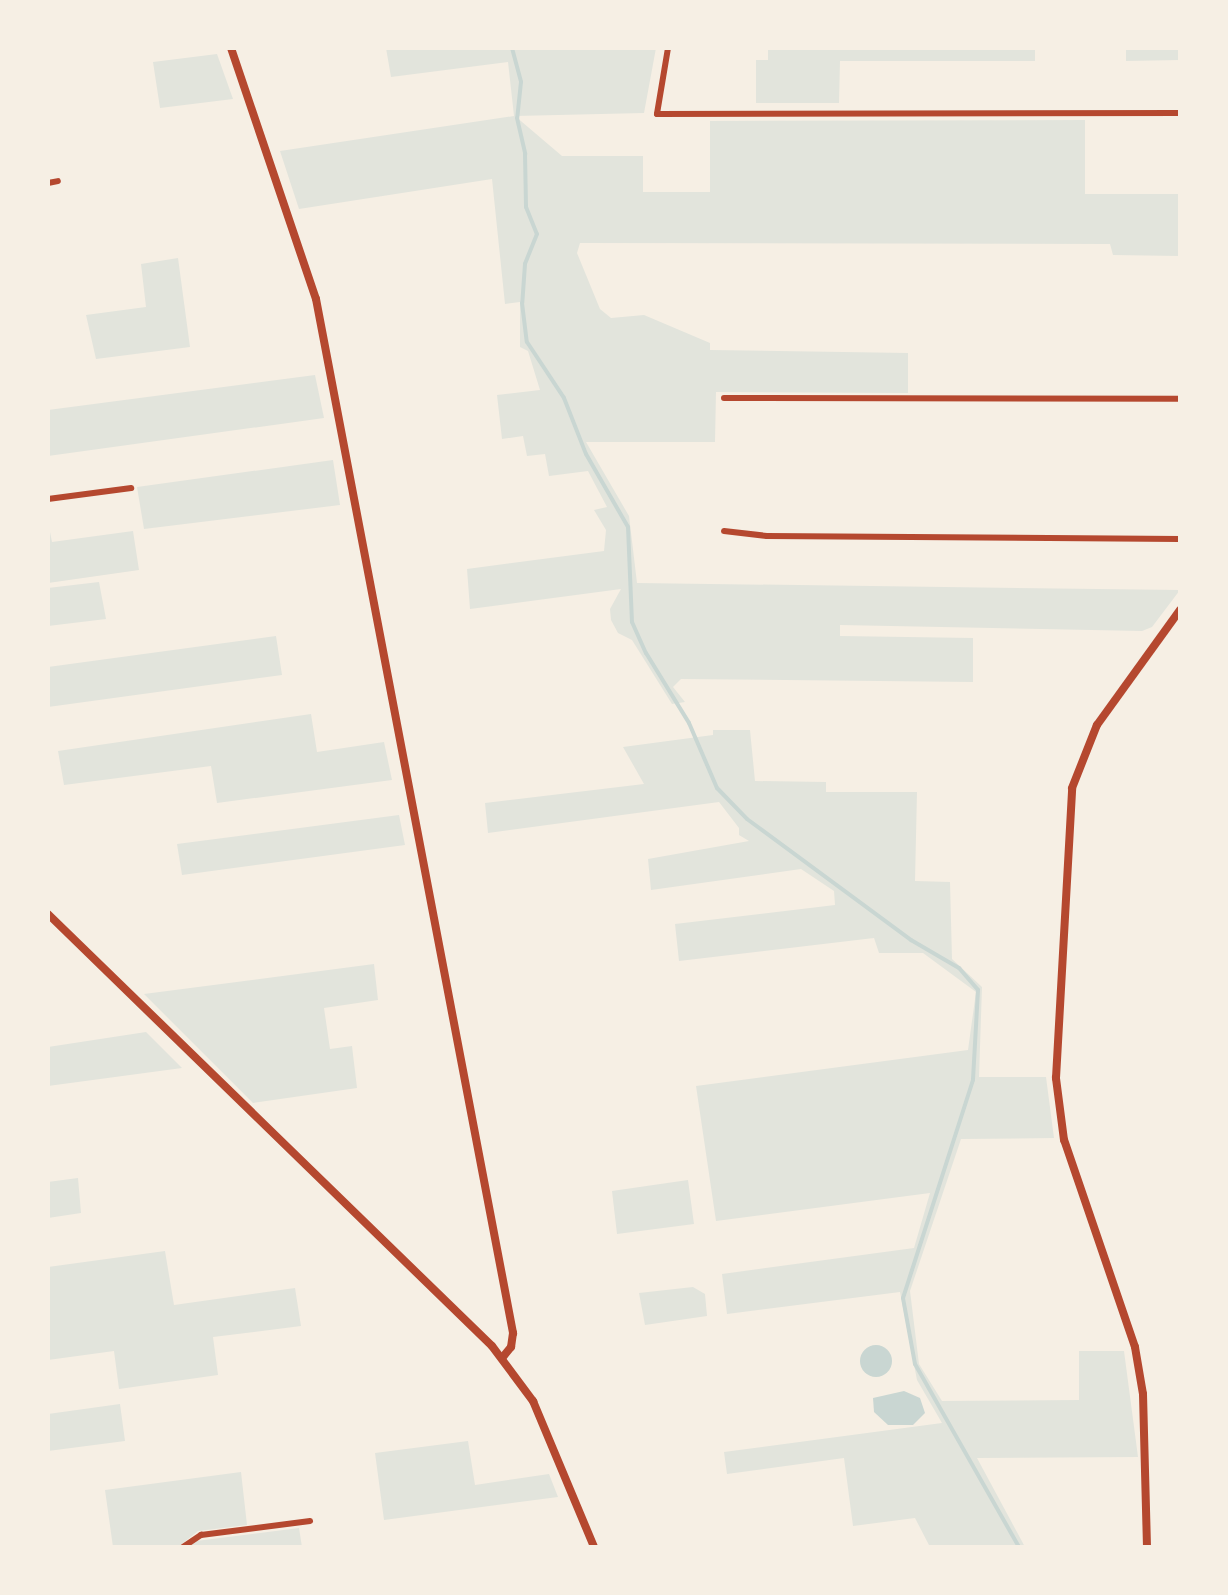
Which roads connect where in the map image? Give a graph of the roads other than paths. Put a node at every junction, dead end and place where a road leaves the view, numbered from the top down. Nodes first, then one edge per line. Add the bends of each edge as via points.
1 (231, 48) edge
2 (668, 48) edge
3 (1180, 113) edge
4 (58, 181) dead end
5 (48, 183) edge
6 (724, 398) dead end
7 (1180, 399) edge
8 (131, 488) dead end
9 (48, 499) edge
10 (724, 531) dead end
11 (1180, 539) edge
12 (1180, 610) edge
13 (48, 914) edge
14 (502, 1358) junction
15 (310, 1521) dead end
16 (183, 1547) edge
17 (594, 1547) edge
18 (1147, 1547) edge

1 - 14 street via 316,299 513,1333
2 - 3 street via 657,114
4 - 5 street
6 - 7 street
8 - 9 street
10 - 11 street via 767,536
12 - 18 street via 1097,725 1072,788 1056,1065 1064,1140 1135,1347 1143,1394
13 - 14 street
14 - 17 street via 533,1401
15 - 16 street via 201,1535

